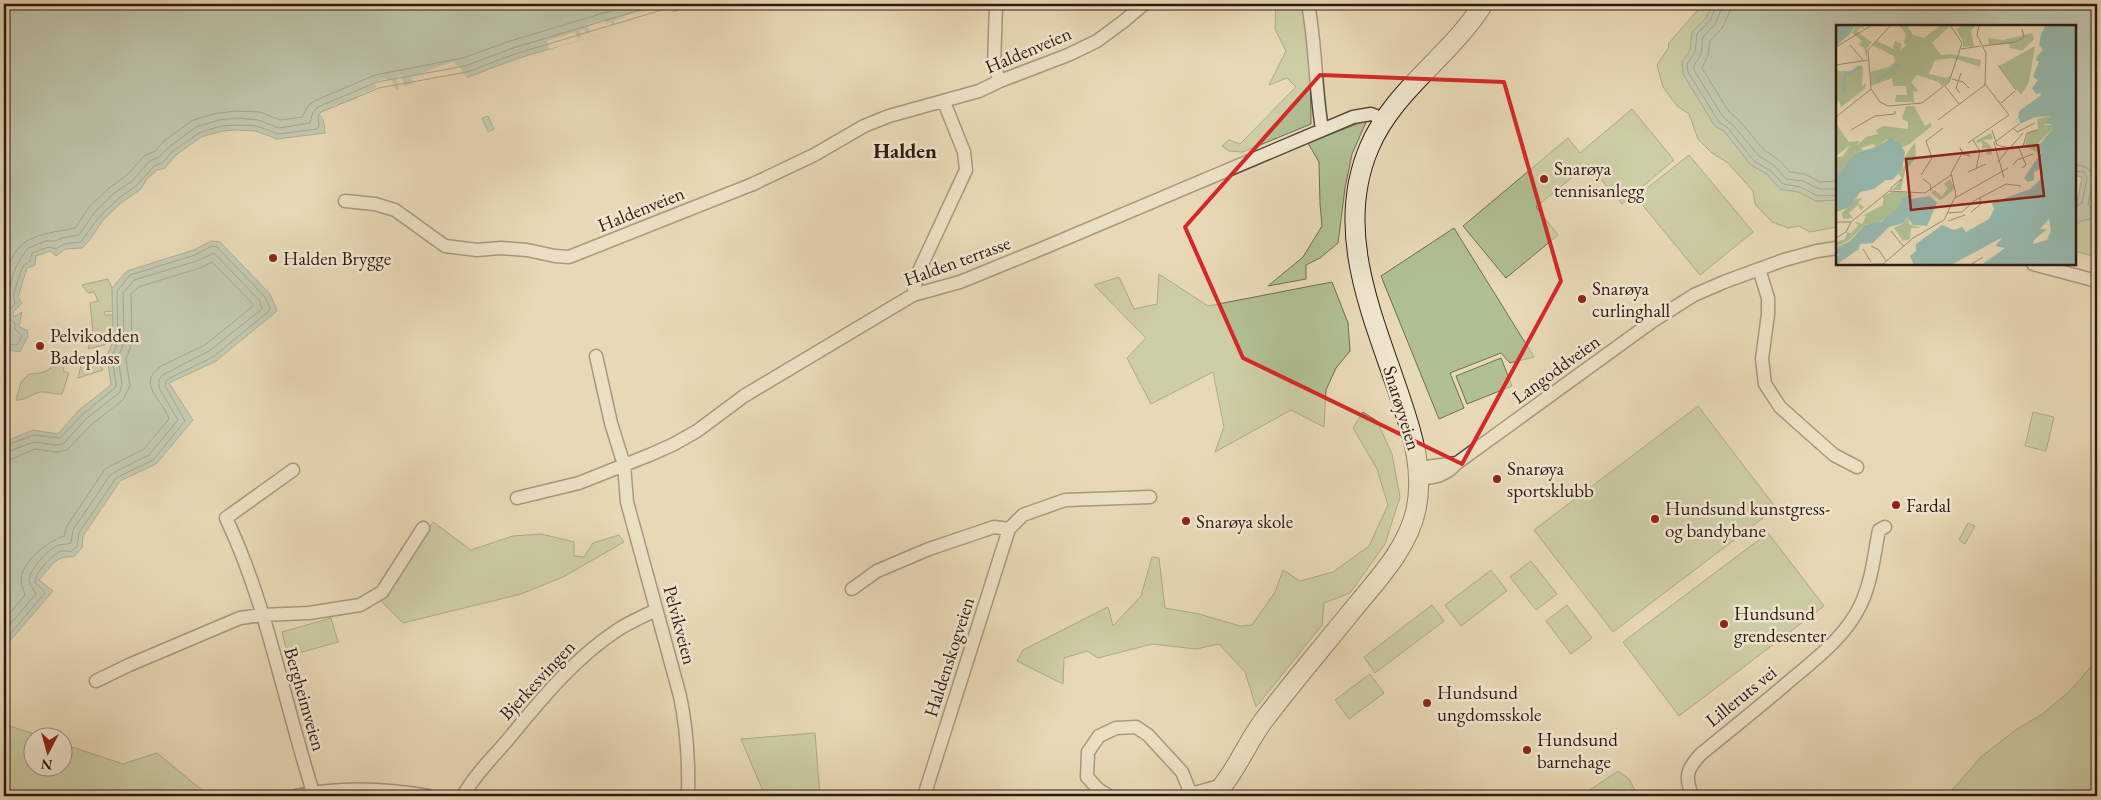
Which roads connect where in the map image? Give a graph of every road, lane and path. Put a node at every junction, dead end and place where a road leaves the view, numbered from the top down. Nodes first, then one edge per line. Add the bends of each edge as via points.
1 (996, 4) edge
2 (1144, 4) edge
3 (1308, 4) edge
4 (1483, 4) edge
5 (1000, 81) junction
6 (944, 102) junction
7 (1384, 119) junction
8 (1322, 129) junction
9 (345, 200) dead end
10 (1836, 248) edge
11 (2037, 265) edge
12 (1760, 269) junction
13 (2097, 281) edge
14 (913, 296) junction
15 (596, 356) dead end
16 (624, 465) junction
17 (1857, 467) dead end
18 (293, 470) dead end
19 (1419, 473) junction
20 (1150, 497) dead end
21 (517, 498) dead end
22 (1884, 527) dead end
23 (423, 528) dead end
24 (1009, 529) junction
25 (852, 589) dead end
26 (656, 610) junction
27 (262, 615) junction
28 (96, 681) dead end
29 (1222, 791) edge
30 (313, 792) junction
31 (1190, 795) edge
32 (295, 796) edge
33 (428, 796) edge
34 (463, 796) edge
35 (688, 796) edge
36 (924, 796) edge
37 (1109, 796) edge
38 (1692, 796) edge

1 - 5 street via 994,67
2 - 5 street, Haldenveien via 1097,41
3 - 8 street
4 - 7 street, Snarøyveien via 1459,36
5 - 6 street, Haldenveien
6 - 9 street, Haldenveien via 864,126 814,155 753,184 569,257 527,250 445,246 395,210
6 - 14 street via 964,152 966,170 918,273
7 - 8 street, Halden terrasse via 1364,114
7 - 19 street, Snarøyveien via 1361,170 1354,205 1355,243 1366,296 1410,429
8 - 14 street, Halden terrasse via 1014,260 960,282
10 - 12 street, Langoddveien
11 - 13 street
12 - 17 street via 1768,298 1762,359 1766,384 1780,407 1834,455
12 - 19 street, Langoddveien via 1694,295 1664,314 1441,477
14 - 16 street, Halden terrasse via 744,396 697,431
15 - 16 street, Pelvikveien
16 - 21 street via 579,483
16 - 26 street, Pelvikveien via 627,502
18 - 27 street, Bergheimveien via 226,518
19 - 29 street, Snarøyveien via 1416,510 1393,560 1263,721
20 - 24 street via 1065,500 1023,515
22 - 38 street, Lilleruts vei via 1879,530 1864,597 1848,625 1806,667 1690,766 1686,778
23 - 27 street via 382,592 374,598 344,609
24 - 25 street via 994,527 928,549 876,571
24 - 36 street, Haldenskogveien
26 - 34 street, Bjerkesvingen via 620,628 576,664 524,720
26 - 35 street, Pelvikveien via 687,728
27 - 28 street via 240,618
27 - 30 street, Bergheimveien
29 - 31 street
30 - 32 street
30 - 33 street via 345,789
31 - 37 street via 1182,772 1148,735 1136,727 1116,728 1100,736 1088,752 1087,777

